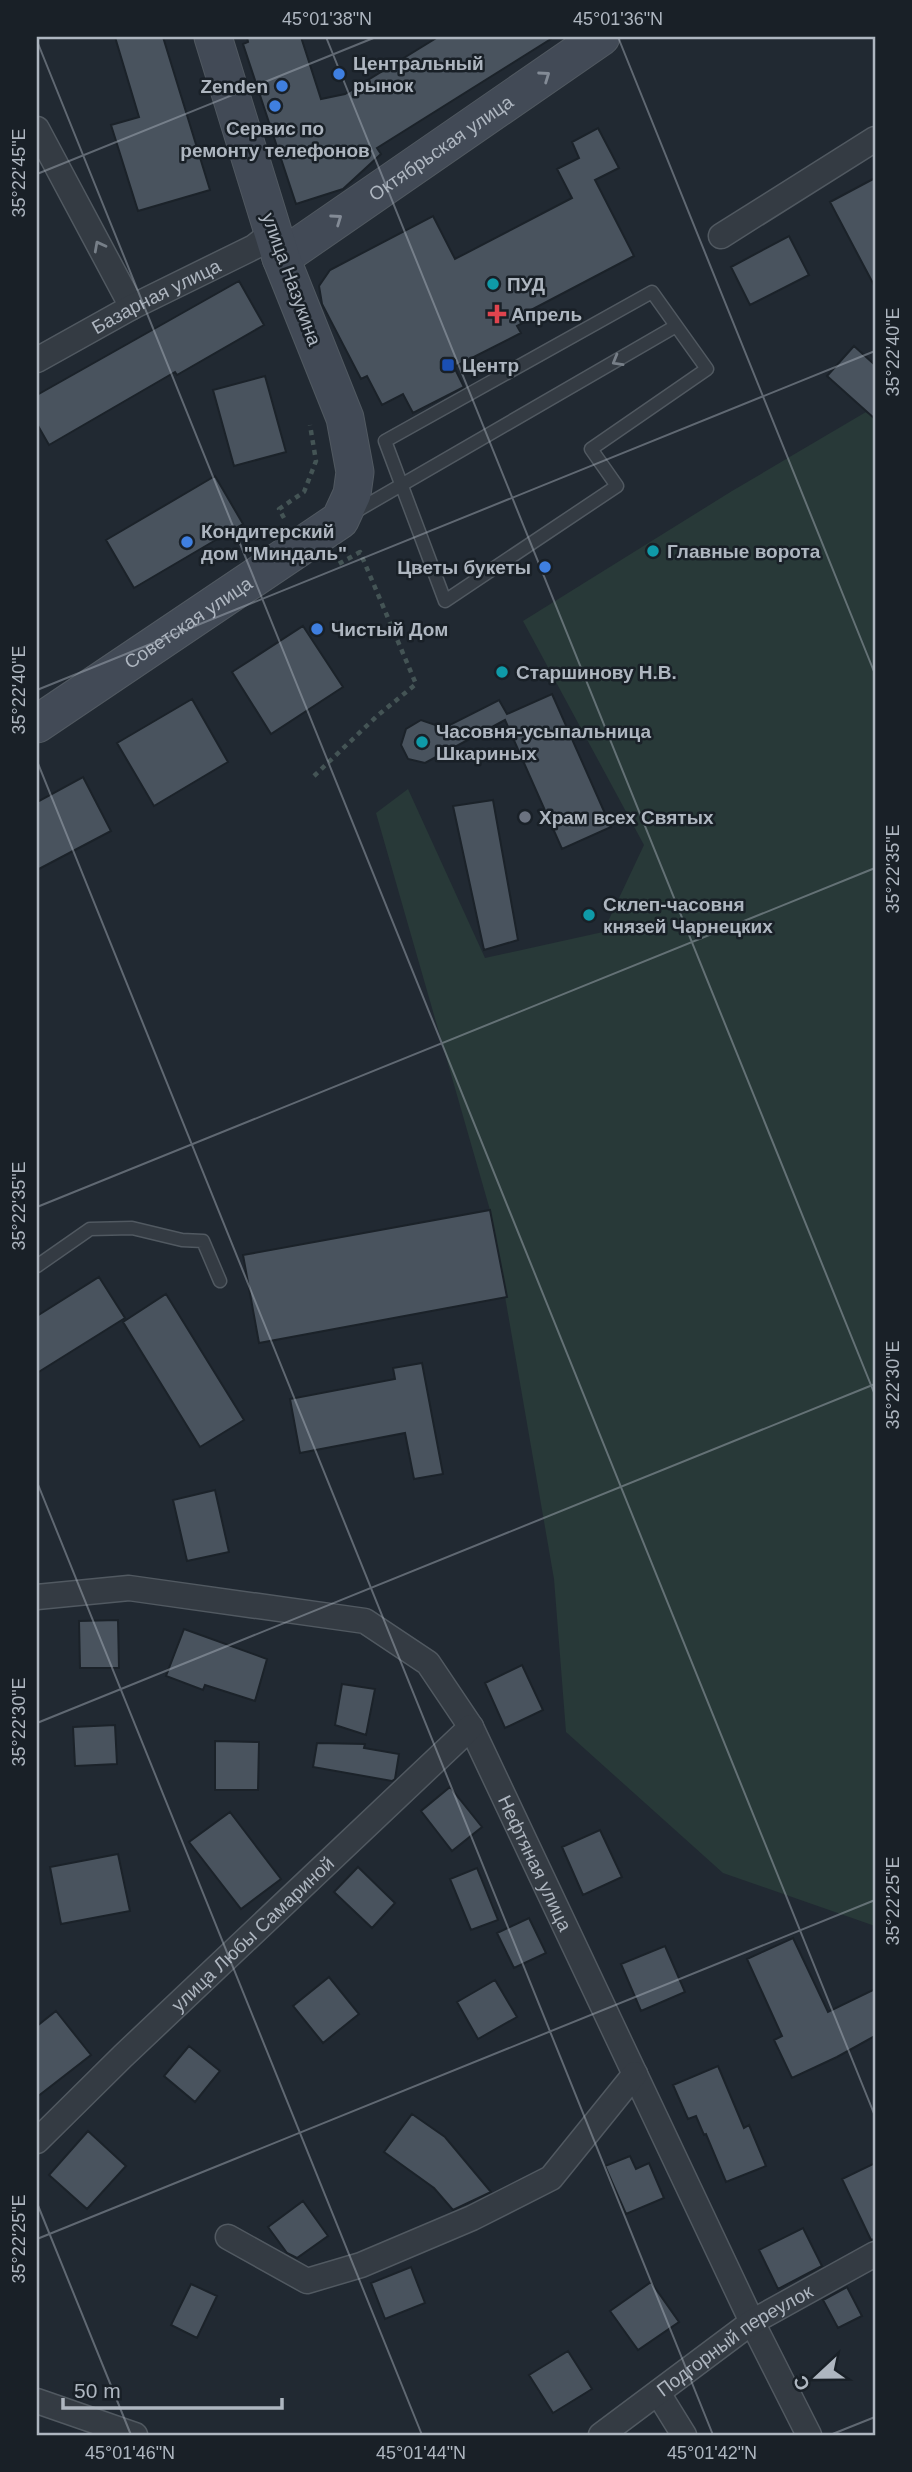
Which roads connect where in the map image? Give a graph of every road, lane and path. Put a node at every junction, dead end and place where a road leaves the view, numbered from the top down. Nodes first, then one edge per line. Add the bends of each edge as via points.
1 (213, 37) edge
2 (601, 37) edge
3 (37, 130) edge
4 (875, 139) edge
5 (721, 236) dead end
6 (277, 245) junction
7 (131, 307) junction
8 (676, 326) junction
9 (37, 360) edge
10 (401, 486) junction
11 (340, 520) junction
12 (329, 570) dead end
13 (37, 724) edge
14 (314, 776) dead end
15 (37, 1266) edge
16 (220, 1281) dead end
17 (37, 1597) edge
18 (471, 1727) junction
19 (635, 2074) junction
20 (37, 2141) edge
21 (228, 2237) dead end
22 (875, 2254) edge
23 (752, 2322) junction
24 (658, 2393) junction
25 (37, 2402) edge
26 (135, 2435) edge
27 (601, 2435) edge
28 (684, 2435) edge
29 (809, 2435) edge

1 - 6 street, улица Назукина
6 -> 2 street, Октябрьская улица
7 -> 3 street
4 - 5 street
6 - 7 street, Базарная улица via 254,247
6 - 11 street, улица Назукина via 345,418 355,472 352,494
7 - 9 street, Базарная улица
8 -> 10 lane
8 - 10 lane via 652,292 386,441
8 - 10 lane via 707,369 591,449 617,485 445,601
10 - 11 lane
11 - 13 street, Советская улица
12 - 14 path via 360,552 416,684
15 - 16 lane via 90,1229 132,1228 202,1241
17 - 18 street, Нефтяная улица via 129,1588 365,1620 428,1663
18 - 19 street, Нефтяная улица
18 - 20 street, улица Любы Самариной
19 - 21 street via 551,2178 361,2265 307,2281
19 - 23 street, Нефтяная улица
22 - 23 street, Подгорный переулок
23 - 24 street, Подгорный переулок
23 - 29 street, Нефтяная улица
24 - 27 street, Подгорный переулок
24 - 28 street
25 - 26 street

